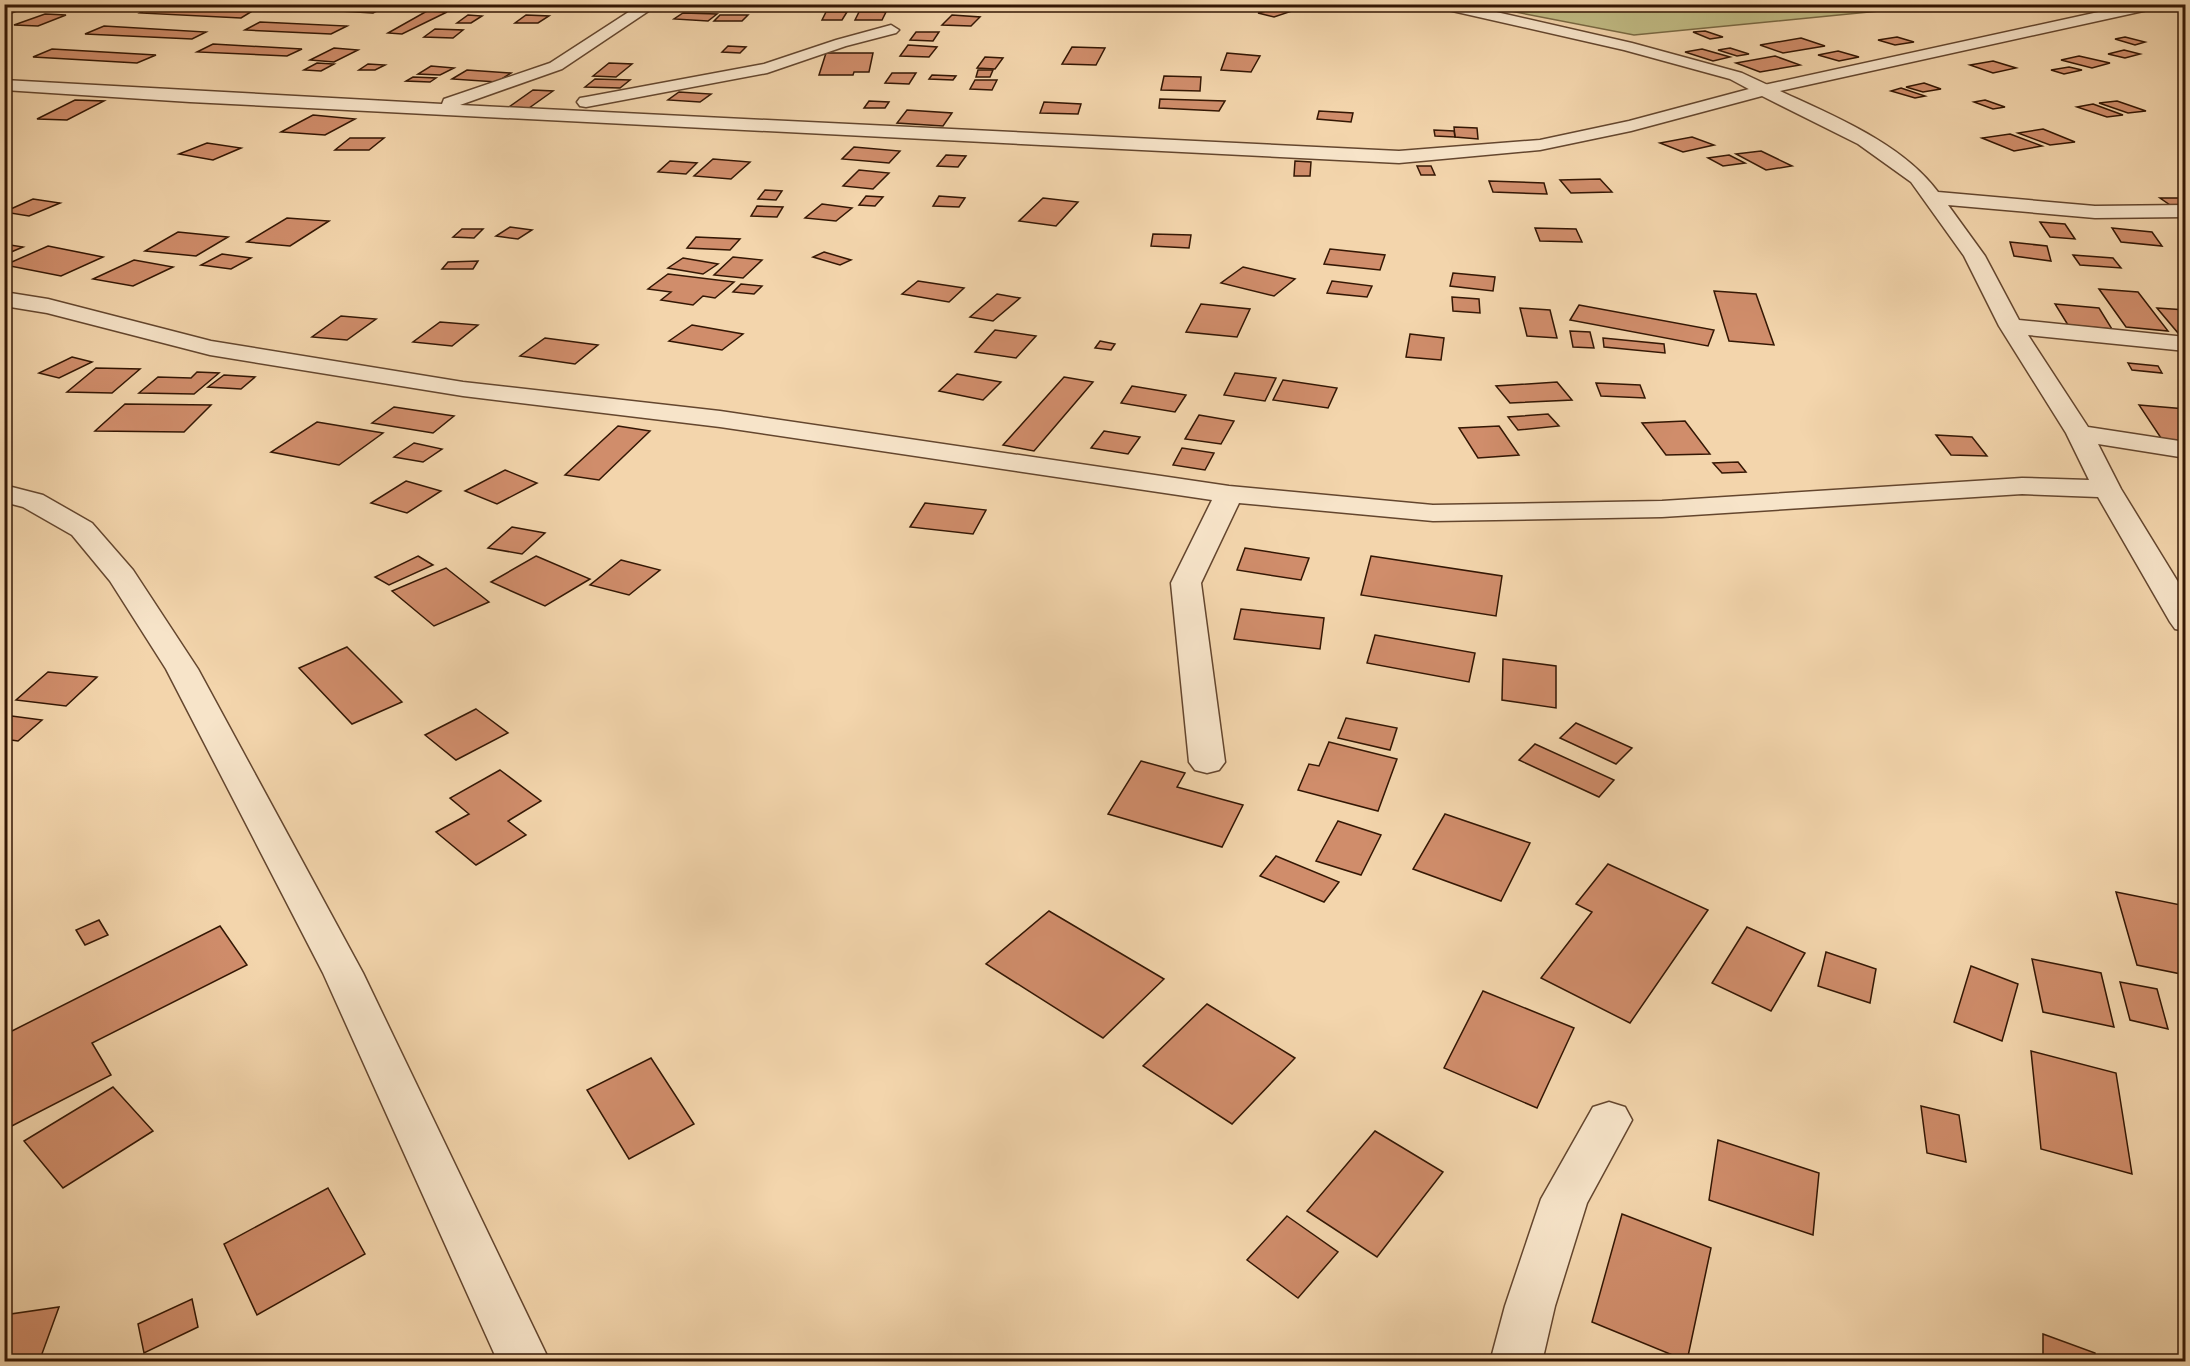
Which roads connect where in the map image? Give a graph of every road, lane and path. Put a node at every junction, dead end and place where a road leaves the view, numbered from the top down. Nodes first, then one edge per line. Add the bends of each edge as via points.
1 (27, 4) edge
2 (652, 4) edge
3 (1439, 4) edge
4 (2157, 4) edge
5 (4, 11) edge
6 (891, 30) dead end
7 (4, 85) edge
8 (1764, 90) junction
9 (434, 109) junction
10 (522, 113) junction
11 (1934, 198) junction
12 (2186, 211) edge
13 (4, 299) edge
14 (2011, 326) junction
15 (2186, 344) edge
16 (2079, 433) junction
17 (2186, 450) edge
18 (2107, 489) junction
19 (4, 493) edge
20 (1229, 494) junction
21 (2186, 622) edge
22 (1207, 762) dead end
23 (1609, 1120) dead end
24 (524, 1362) edge
25 (1516, 1362) edge

1 - 5 street
2 - 9 street via 556,66
3 - 8 street via 1627,46 1736,76
4 - 8 street
6 - 10 street via 767,68
7 - 9 street
8 - 10 street via 1631,126 1540,145 1399,157
8 - 11 street via 1864,140 1918,178
9 - 10 street
11 - 12 street via 2095,212
11 - 14 street via 1974,256
13 - 20 street via 48,306 210,348 463,389 720,419
14 - 15 street
14 - 16 street
16 - 17 street
16 - 18 street
18 - 20 street via 2022,486 1662,509 1433,513
18 - 21 street
19 - 24 street via 33,501 82,529 122,576 182,669 343,973
20 - 22 street via 1186,583
23 - 25 street via 1565,1199 1530,1305

